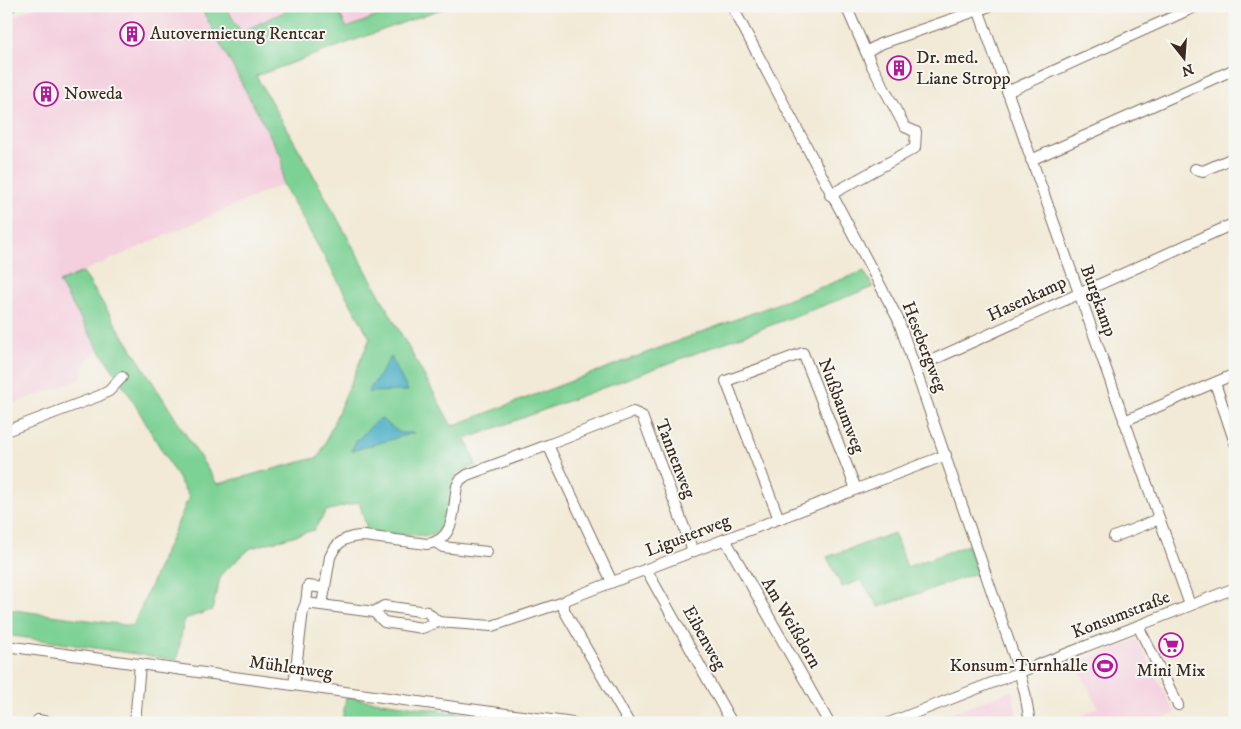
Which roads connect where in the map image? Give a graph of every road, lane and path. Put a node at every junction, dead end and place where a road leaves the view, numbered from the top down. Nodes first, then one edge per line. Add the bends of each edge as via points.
1 (11, 6) edge
2 (732, 6) edge
3 (846, 6) edge
4 (990, 6) edge
5 (1197, 6) edge
6 (6, 8) edge
7 (977, 8) edge
8 (866, 52) junction
9 (1235, 69) edge
10 (1007, 92) junction
11 (1235, 157) edge
12 (1031, 160) junction
13 (1195, 169) dead end
14 (830, 194) junction
15 (1235, 223) edge
16 (1078, 293) junction
17 (915, 368) junction
18 (1235, 374) edge
19 (122, 377) dead end
20 (1215, 383) junction
21 (1124, 421) junction
22 (6, 431) edge
23 (1235, 442) edge
24 (548, 445) junction
25 (946, 455) junction
26 (856, 489) junction
27 (779, 519) junction
28 (1159, 519) junction
29 (1114, 536) dead end
30 (725, 539) junction
31 (437, 543) junction
32 (486, 552) dead end
33 (693, 552) junction
34 (646, 569) junction
35 (612, 582) junction
36 (325, 588) junction
37 (1235, 588) edge
38 (564, 602) junction
39 (306, 603) junction
40 (322, 605) junction
41 (1190, 606) junction
42 (374, 612) junction
43 (438, 622) junction
44 (1138, 626) junction
45 (6, 646) edge
46 (140, 664) junction
47 (1019, 672) junction
48 (294, 685) junction
49 (1178, 705) dead end
50 (38, 720) dead end
51 (53, 723) edge
52 (135, 723) edge
53 (572, 723) edge
54 (630, 723) edge
55 (732, 723) edge
56 (829, 723) edge
57 (889, 723) edge
58 (1030, 723) edge

1 - 6 street
2 - 14 street, Hesebergweg
3 - 8 street
4 - 7 street
5 - 10 street
7 - 8 street
7 - 10 street, Burgkamp
8 - 14 street via 905,127 916,132 915,148
9 - 12 street
10 - 12 street, Burgkamp
11 - 13 street via 1203,171
12 - 16 street, Burgkamp
14 - 17 street, Hesebergweg via 892,306
15 - 16 street, Hasenkamp
16 - 17 street, Hasenkamp
16 - 21 street, Burgkamp
17 - 25 street, Hesebergweg
18 - 20 street
19 - 22 street via 109,391 99,396
20 - 21 street
20 - 23 street
21 - 28 street, Burgkamp
24 - 31 street, Tannenweg via 460,480 450,528
24 - 33 street, Tannenweg via 633,412 642,416
24 - 35 street
25 - 26 street, Ligusterweg
25 - 47 street, Hesebergweg
26 - 27 street, Ligusterweg
26 - 27 street, Nußbaumweg via 803,353 726,381
27 - 30 street, Ligusterweg
28 - 29 street
28 - 41 street, Burgkamp
30 - 33 street, Ligusterweg
30 - 56 street, Am Weißdorn
31 - 32 street via 443,547
31 - 36 street via 364,536 344,540 330,557
33 - 34 street, Ligusterweg
34 - 35 street, Ligusterweg
34 - 55 street, Eibenweg
35 - 38 street, Ligusterweg
36 - 39 street via 308,586
36 - 40 street
37 - 41 street, Konsumstraße
38 - 43 street, Ligusterweg via 492,626
38 - 54 street via 564,610
39 - 40 street, Ligusterweg
39 - 48 street
40 - 42 street, Ligusterweg
41 - 44 street, Konsumstraße
42 - 43 street, Ligusterweg via 384,622 422,628
42 - 43 street, Ligusterweg via 384,606 427,612
44 - 47 street, Konsumstraße
44 - 49 street
45 - 46 street, Mühlenweg
46 - 48 street, Mühlenweg
46 - 52 street
47 - 57 street
47 - 58 street, Hesebergweg
48 - 53 street, Mühlenweg
50 - 51 street

